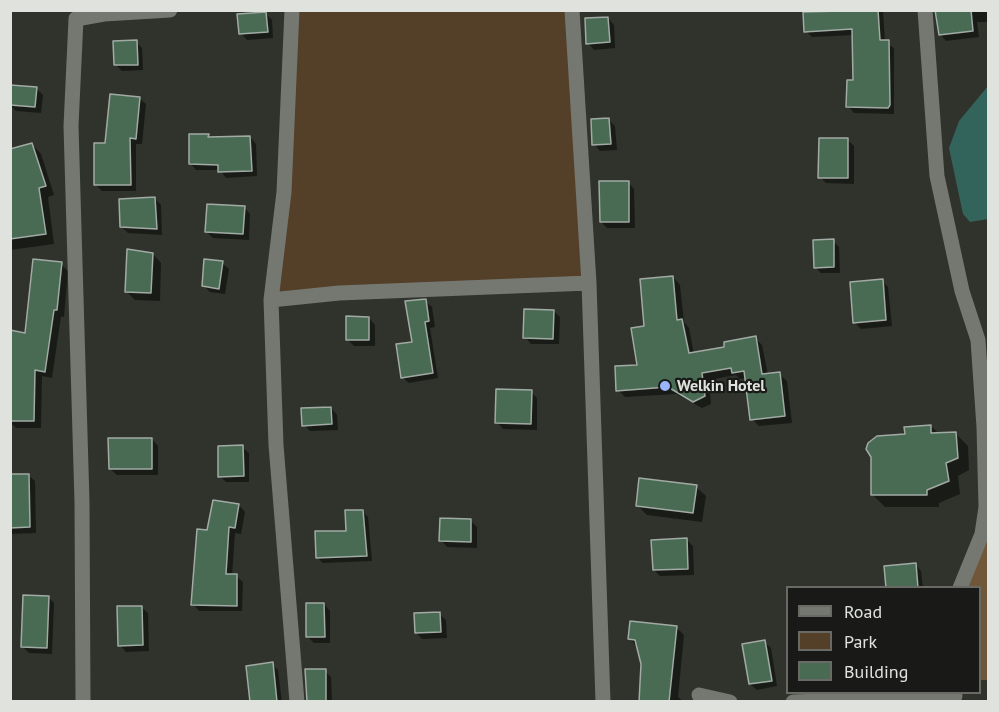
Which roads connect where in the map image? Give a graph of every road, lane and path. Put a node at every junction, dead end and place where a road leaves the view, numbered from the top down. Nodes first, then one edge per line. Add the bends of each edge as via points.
1 (170, 10) edge
2 (292, 10) edge
3 (572, 10) edge
4 (926, 10) edge
5 (589, 283) junction
6 (271, 300) junction
7 (983, 338) edge
8 (961, 586) edge
9 (699, 695) dead end
10 (956, 697) edge
11 (83, 702) edge
12 (297, 702) edge
13 (603, 702) edge
14 (730, 702) edge
15 (793, 702) edge

1 - 11 street via 76,19 70,126 82,502
2 - 6 street via 284,192
3 - 5 street
4 - 7 street via 937,176 962,291
5 - 6 street via 339,293
5 - 13 street
6 - 12 street via 276,445
7 - 8 street via 986,507 982,534
9 - 14 street
10 - 15 street

